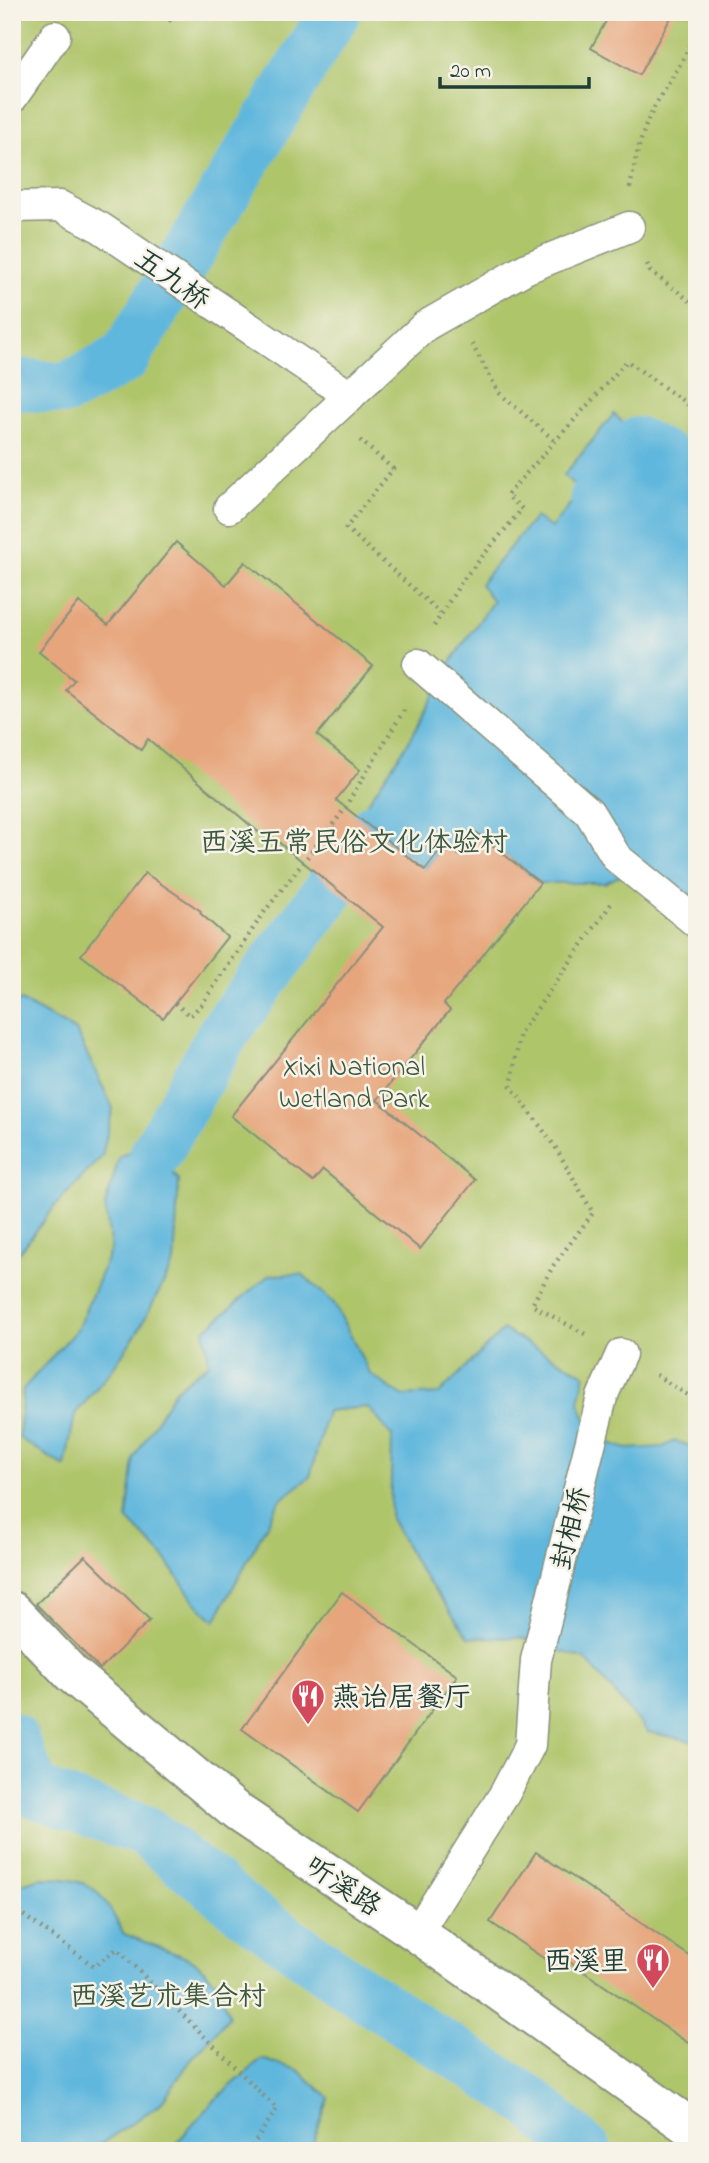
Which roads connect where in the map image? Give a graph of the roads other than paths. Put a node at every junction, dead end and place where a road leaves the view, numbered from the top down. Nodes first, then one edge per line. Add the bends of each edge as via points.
1 (55, 36) dead end
2 (12, 97) edge
3 (12, 207) edge
4 (629, 227) road end
5 (340, 405) junction
6 (229, 508) dead end
7 (418, 664) dead end
8 (697, 923) edge
9 (621, 1354) road end
10 (12, 1611) edge
11 (417, 1933) junction
12 (697, 2132) edge

1 - 2 lane
3 - 5 lane, 五九桥 via 61,206 101,228 244,327
4 - 5 lane via 527,268 425,326
5 - 6 lane
7 - 8 lane via 589,812 626,866
9 - 11 lane, 封相桥 via 602,1397 536,1660 530,1745
10 - 11 street, 听溪路 via 72,1674 237,1812
11 - 12 street, 听溪路

